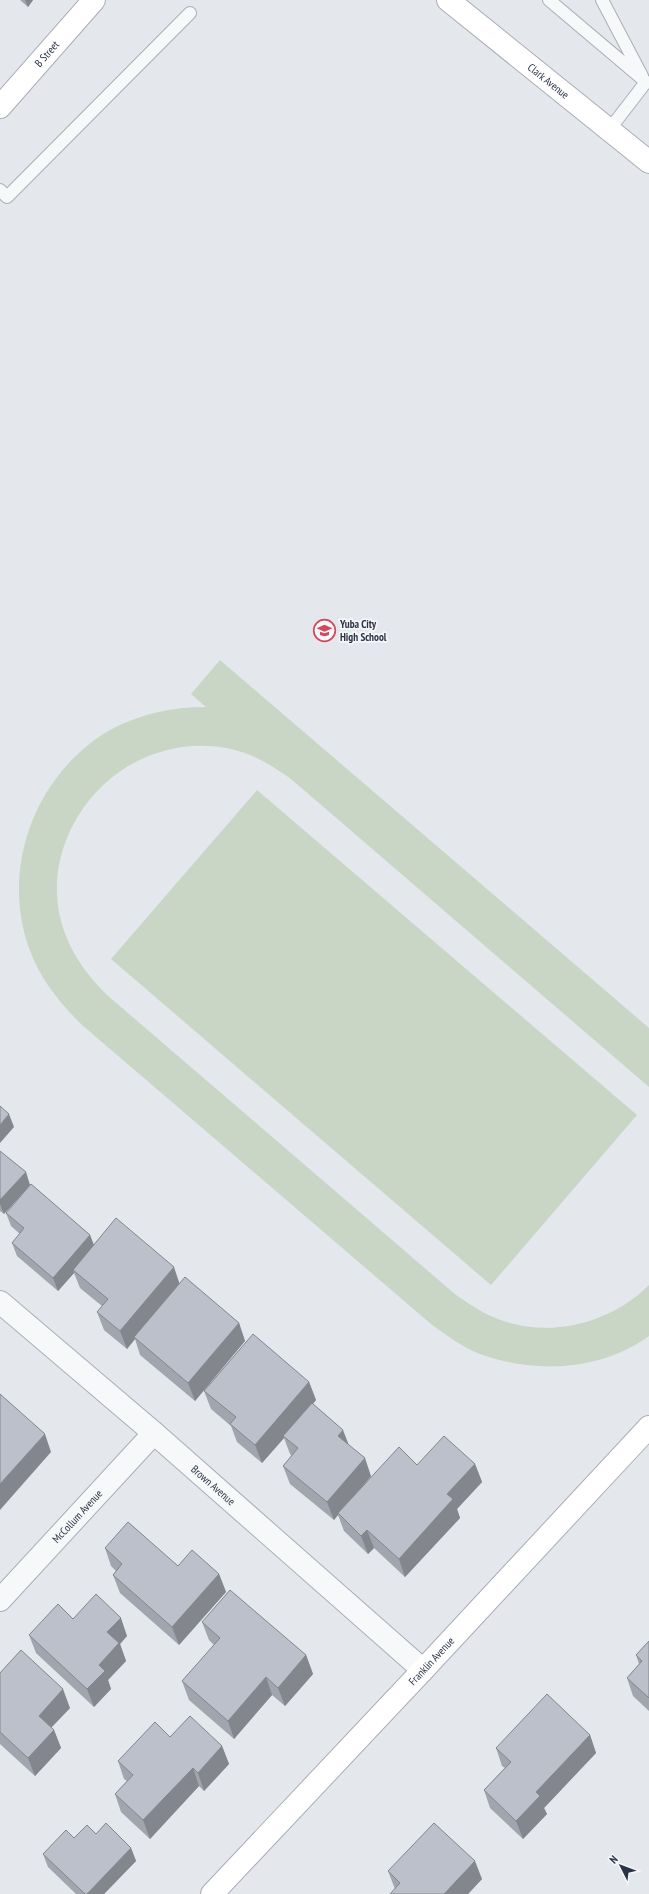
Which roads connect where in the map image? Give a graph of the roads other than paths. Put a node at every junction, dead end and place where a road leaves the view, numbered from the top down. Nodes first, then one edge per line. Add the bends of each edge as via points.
1 (94, 0) edge
2 (448, 0) edge
3 (549, 0) edge
4 (602, 0) edge
5 (190, 13) dead end
6 (646, 82) junction
7 (0, 107) edge
8 (609, 130) junction
9 (649, 162) edge
10 (0, 190) edge
11 (0, 1302) edge
12 (649, 1427) edge
13 (154, 1433) junction
14 (0, 1600) edge
15 (423, 1670) junction
16 (212, 1894) edge

1 - 7 street, B Street
2 - 8 street, Clark Avenue
3 - 6 lane
4 - 6 lane
5 - 10 lane via 7,197
6 - 8 lane
8 - 9 street, Clark Avenue
11 - 13 street, Brown Avenue
12 - 15 street, Franklin Avenue
13 - 14 street, McCollum Avenue
13 - 15 street, Brown Avenue
15 - 16 street, Franklin Avenue

